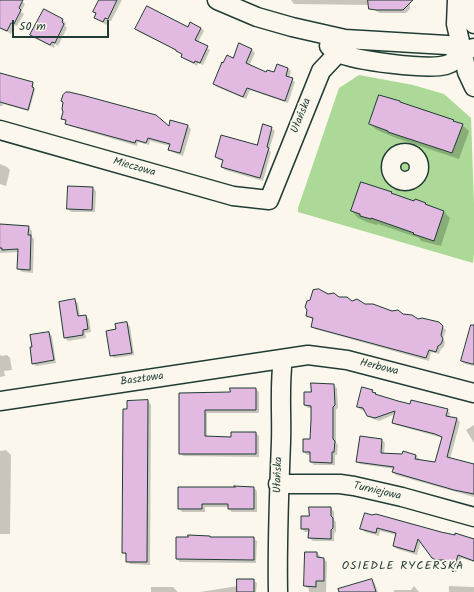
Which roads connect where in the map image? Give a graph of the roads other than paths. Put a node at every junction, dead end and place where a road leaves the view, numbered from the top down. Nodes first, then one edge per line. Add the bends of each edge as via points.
1 (217, 0) edge
2 (457, 0) edge
3 (469, 0) edge
4 (456, 21) junction
5 (474, 24) edge
6 (426, 44) junction
7 (342, 46) junction
8 (468, 49) edge
9 (437, 67) junction
10 (473, 86) edge
11 (0, 130) edge
12 (269, 200) joint
13 (283, 359) junction
14 (474, 393) edge
15 (0, 401) edge
16 (278, 484) junction
17 (474, 517) edge
18 (278, 592) edge

1 - 7 street via 257,17 312,31
2 - 4 street
3 - 5 street
4 - 6 street via 437,39
4 - 8 street
6 - 7 street
6 - 8 street
7 - 9 street via 352,58
7 - 12 street, Ułańska via 321,71
8 - 9 street via 451,64
8 - 10 street via 467,72
9 - 10 street via 454,70
11 - 12 street, Mieczowa via 233,196
13 - 14 street, Herbowa via 308,355 347,360
13 - 15 street, Basztowa
13 - 16 street, Ułańska
16 - 17 street, Turniejowa via 354,486
16 - 18 street, Ułańska

